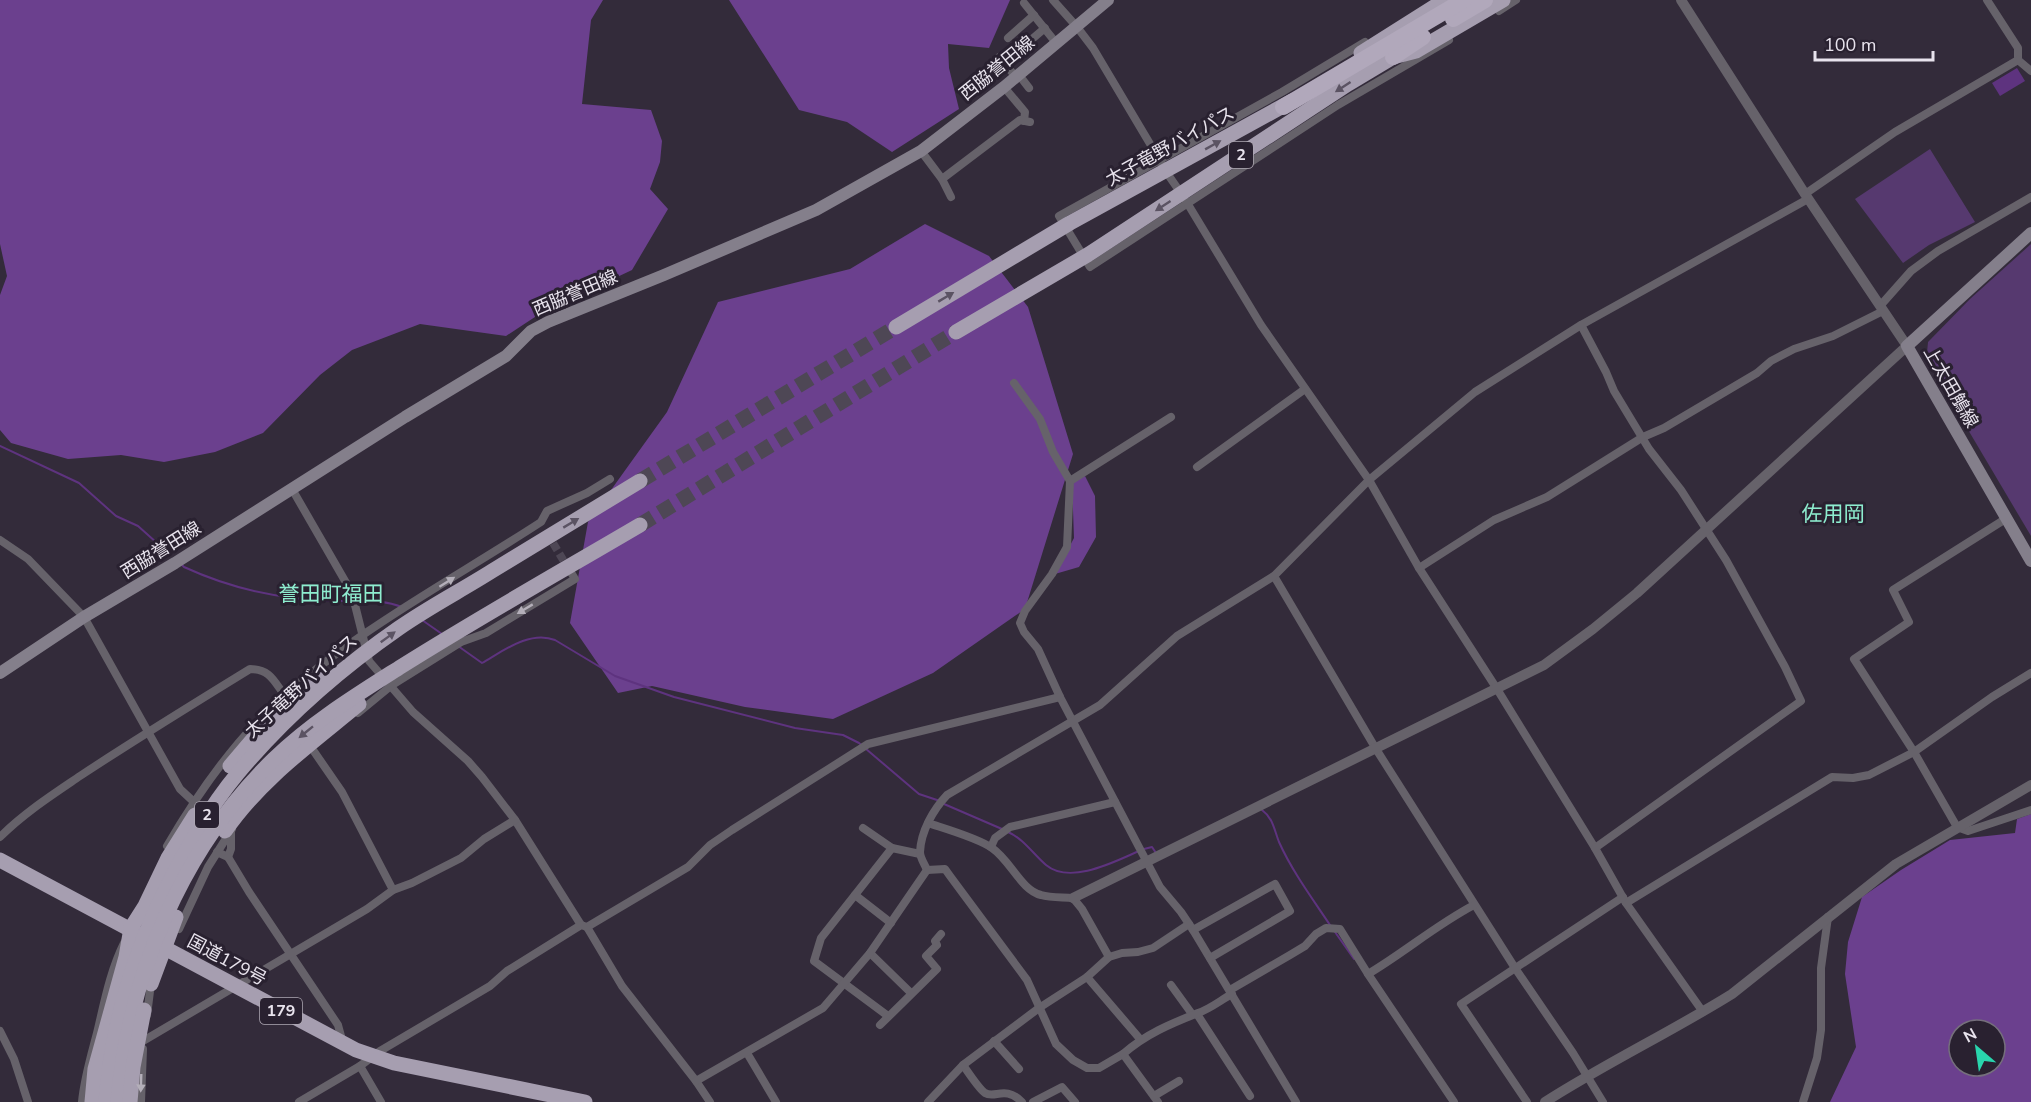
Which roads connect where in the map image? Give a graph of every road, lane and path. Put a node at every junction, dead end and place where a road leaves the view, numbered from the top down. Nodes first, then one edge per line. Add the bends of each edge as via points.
1 (1053, 0) edge
2 (1108, 0) edge
3 (1435, 0) edge
4 (1445, 0) edge
5 (1464, 0) edge
6 (1485, 0) edge
7 (1503, 0) edge
8 (1516, 0) edge
9 (1681, 0) edge
10 (1987, 0) edge
11 (1024, 3) dead end
12 (1034, 15) junction
13 (1077, 27) junction
14 (1045, 28) junction
15 (1008, 38) dead end
16 (1408, 39) junction
17 (1057, 44) junction
18 (1393, 57) joint
19 (2018, 60) junction
20 (2031, 71) edge
21 (1018, 76) junction
22 (1004, 87) junction
23 (1029, 88) dead end
24 (1283, 107) joint
25 (921, 151) junction
26 (1161, 162) junction
27 (1169, 176) dead end
28 (942, 179) junction
29 (1178, 189) dead end
30 (1807, 196) junction
31 (951, 197) dead end
32 (2031, 197) edge
33 (1186, 202) junction
34 (2031, 234) edge
35 (1882, 308) junction
36 (1581, 325) junction
37 (896, 327) tunnel mouth
38 (956, 332) tunnel mouth
39 (1907, 346) junction
40 (1014, 383) dead end
41 (1305, 389) junction
42 (1172, 417) dead end
43 (1643, 437) junction
44 (1197, 467) dead end
45 (610, 479) dead end
46 (1369, 480) junction
47 (640, 481) tunnel mouth
48 (1070, 481) junction
49 (292, 489) junction
50 (2007, 518) junction
51 (640, 525) tunnel mouth
52 (1706, 528) junction
53 (0, 540) edge
54 (2031, 561) edge
55 (1419, 568) junction
56 (1274, 576) junction
57 (573, 577) dead end
58 (84, 617) junction
59 (362, 636) junction
60 (423, 653) junction
61 (359, 658) junction
62 (0, 673) edge
63 (2031, 673) edge
64 (392, 685) junction
65 (1497, 689) junction
66 (285, 696) junction
67 (1059, 697) junction
68 (1073, 721) junction
69 (148, 731) junction
70 (313, 750) junction
71 (1376, 750) junction
72 (1914, 752) junction
73 (2031, 784) edge
74 (1115, 802) junction
75 (198, 803) junction
76 (2031, 810) edge
77 (515, 820) junction
78 (928, 823) junction
79 (231, 827) junction
80 (1957, 827) junction
81 (863, 828) dead end
82 (0, 837) edge
83 (991, 847) junction
84 (892, 848) junction
85 (1595, 848) junction
86 (217, 852) junction
87 (920, 854) junction
88 (228, 857) junction
89 (0, 860) edge
90 (1147, 862) junction
91 (927, 870) junction
92 (393, 890) junction
93 (855, 896) junction
94 (1073, 898) junction
95 (1624, 900) junction
96 (1474, 905) junction
97 (1828, 917) junction
98 (134, 923) junction
99 (891, 923) junction
100 (584, 926) junction
101 (1191, 927) junction
102 (942, 934) dead end
103 (165, 949) junction
104 (870, 953) junction
105 (290, 954) junction
106 (1109, 957) junction
107 (1210, 958) junction
108 (1515, 968) junction
109 (1368, 974) junction
110 (1087, 977) junction
111 (151, 983) junction
112 (845, 984) junction
113 (1171, 985) dead end
114 (236, 986) junction
115 (1231, 992) junction
116 (911, 993) junction
117 (1039, 1008) junction
118 (1703, 1012) junction
119 (1195, 1014) junction
120 (888, 1016) junction
121 (880, 1025) dead end
122 (0, 1031) edge
123 (1140, 1039) junction
124 (143, 1041) junction
125 (994, 1041) junction
126 (339, 1043) junction
127 (747, 1053) junction
128 (1123, 1054) junction
129 (373, 1057) junction
130 (963, 1065) junction
131 (360, 1066) junction
132 (1020, 1069) dead end
133 (1586, 1076) junction
134 (696, 1081) junction
135 (1179, 1081) dead end
136 (1250, 1096) dead end
137 (1156, 1099) edge
138 (28, 1102) edge
139 (82, 1102) edge
140 (92, 1102) edge
141 (106, 1102) edge
142 (118, 1102) edge
143 (130, 1102) edge
144 (141, 1102) edge
145 (299, 1102) edge
146 (381, 1102) edge
147 (585, 1102) edge
148 (710, 1102) edge
149 (777, 1102) edge
150 (928, 1102) edge
151 (1022, 1102) edge
152 (1033, 1102) edge
153 (1075, 1102) edge
154 (1296, 1102) edge
155 (1454, 1102) edge
156 (1527, 1102) edge
157 (1545, 1102) edge
158 (1603, 1102) edge
159 (1803, 1102) edge

1 - 13 street
2 - 13 main road, 西脇誉田線
3 - 26 street
4 - 16 highway
5 - 16 highway, 太子竜野バイパス / 2
6 - 16 highway, 太子竜野バイパス / 2
7 - 16 highway
8 - 33 street via 1338,105
9 - 30 street
10 - 19 street via 2018,48
11 - 12 street
12 - 14 street
12 - 15 street
13 - 17 main road, 西脇誉田線
13 - 26 street
14 - 17 street
14 - 21 street via 1002,60
16 - 18 highway, 太子竜野バイパス / 2
16 - 24 highway, 太子竜野バイパス / 2
17 - 21 main road, 西脇誉田線
18 -> 38 highway, 太子竜野バイパス / 2 via 1089,254
19 - 20 street
19 - 30 street via 1895,132
21 - 22 main road, 西脇誉田線
21 - 23 street
22 - 25 main road, 西脇誉田線
22 - 28 street via 1025,112 1027,121 1020,120
37 -> 24 highway, 太子竜野バイパス / 2 via 1070,223
25 - 28 street
25 - 49 main road, 西脇誉田線 via 816,210 540,326 506,356
26 - 33 street via 1059,216 1090,267
27 - 29 street
28 - 31 street
30 - 35 street
30 - 36 street
32 - 35 street via 1911,271
33 - 41 street
34 - 39 main road, 上太田鵤線
35 - 39 street
35 - 43 street via 1833,336 1771,361 1695,410
36 - 43 street via 1614,392
36 - 46 street via 1475,392
39 - 50 main road, 上太田鵤線
39 - 52 street
40 - 48 street via 1040,419
41 - 44 street
41 - 46 street
42 - 48 street
43 - 52 street
43 - 55 street via 1547,497 1494,520
59 -> 45 street via 543,526 547,511
46 - 55 street
46 - 56 street
61 -> 47 highway, 太子竜野バイパス / 2 via 400,627
48 - 67 street via 1067,547 1020,623 1038,649
49 - 58 main road, 西脇誉田線
49 - 59 street via 352,593
50 - 54 main road, 上太田鵤線
50 - 72 street via 1893,590 1909,622 1854,659
51 - 60 highway, 太子竜野バイパス / 2
52 - 65 street via 1593,629 1544,665
52 - 85 street via 1801,701
53 - 58 street via 28,559
55 - 65 street
56 - 68 street via 1177,636 1100,705
56 - 71 street
57 -> 64 street via 486,633 461,642
58 - 62 main road, 西脇誉田線
58 - 69 street
59 - 64 street via 369,662
59 - 66 street
60 - 79 highway via 285,765
60 -> 142 highway, 太子竜野バイパス / 2 via 308,729 248,785 218,825 191,867 158,936 126,1042
61 - 75 highway via 338,664 296,697 265,725
61 - 141 highway, 太子竜野バイパス / 2 via 262,745 196,832 159,903 134,967 115,1037
63 - 72 street
64 - 70 street
64 - 77 street via 413,712 468,761
65 - 71 street
65 - 85 street
66 - 69 street via 267,672 250,669
66 - 75 street via 234,749
67 - 68 street
67 - 100 street via 868,744 732,830 688,867
68 - 74 street
68 - 78 street via 952,791 939,803
69 - 75 street via 180,789
69 - 82 street via 32,809
70 - 79 street
70 - 92 street via 342,792
71 - 90 street
71 - 96 street
72 - 80 street
72 - 95 street via 1869,775 1832,777
73 - 80 street
74 - 83 street via 1010,827 995,838
74 - 90 street
75 - 98 highway
76 - 80 street via 1968,831
77 - 92 street via 460,858
77 - 100 street
78 - 83 street
78 - 87 street
79 - 86 street
79 - 88 street
79 - 103 highway via 194,876
80 - 97 street via 1896,864
81 - 84 street
83 - 94 street via 1032,892
84 - 87 street
84 - 93 street
85 - 95 street
86 - 88 street
86 - 103 street
87 - 91 street
88 - 105 street
89 - 98 highway, 国道179号 / 179
90 - 94 street
90 - 101 street via 1160,887
91 - 99 street
91 - 117 street via 945,869 1027,980
92 - 105 street
93 - 99 street
93 - 112 street via 821,938 814,961
94 - 106 street
95 - 108 street
95 - 118 street
96 - 108 street
96 - 109 street
97 - 118 street via 1769,966
97 - 159 street via 1821,968 1821,1030
98 - 103 highway, 国道179号 / 179
98 - 139 street via 119,953
98 - 140 highway via 95,1069
99 - 104 street
100 - 129 street
100 - 134 street via 622,986
101 - 106 street via 1153,948
101 - 107 street
101 - 107 street via 1275,884 1290,911
102 - 116 street via 926,956 937,969
103 - 111 highway
103 - 114 highway, 国道179号 / 179
104 - 112 street
104 - 116 street
105 - 114 street
105 - 126 street via 339,1025
106 - 110 street
107 - 115 street
108 - 133 street
108 - 156 street via 1461,1004
109 - 115 street via 1340,929 1326,928 1305,946
109 - 155 street
110 - 117 street
110 - 123 street
111 - 124 street
111 - 143 highway via 133,1067
112 - 120 street
112 - 127 street via 823,1008
113 - 119 street
114 - 124 street
114 - 126 highway, 国道179号 / 179
115 - 119 street
115 - 154 street
116 - 120 street
117 - 125 street
117 - 128 street via 1056,1044 1087,1068 1099,1068
118 - 133 street
119 - 123 street
119 - 136 street
120 - 121 street
122 - 138 street
123 - 128 street
124 -> 144 street
125 - 130 street
125 - 132 street
126 - 129 highway, 国道179号 / 179
127 - 134 street
127 - 149 street
128 - 137 street
129 - 131 street
129 - 147 highway, 国道179号 / 179
130 - 150 street
130 - 151 street via 985,1093 1006,1092
131 - 145 street
131 - 146 street
133 - 157 street
133 - 158 street
134 - 148 street
135 - 137 street
152 - 153 street via 1062,1087

